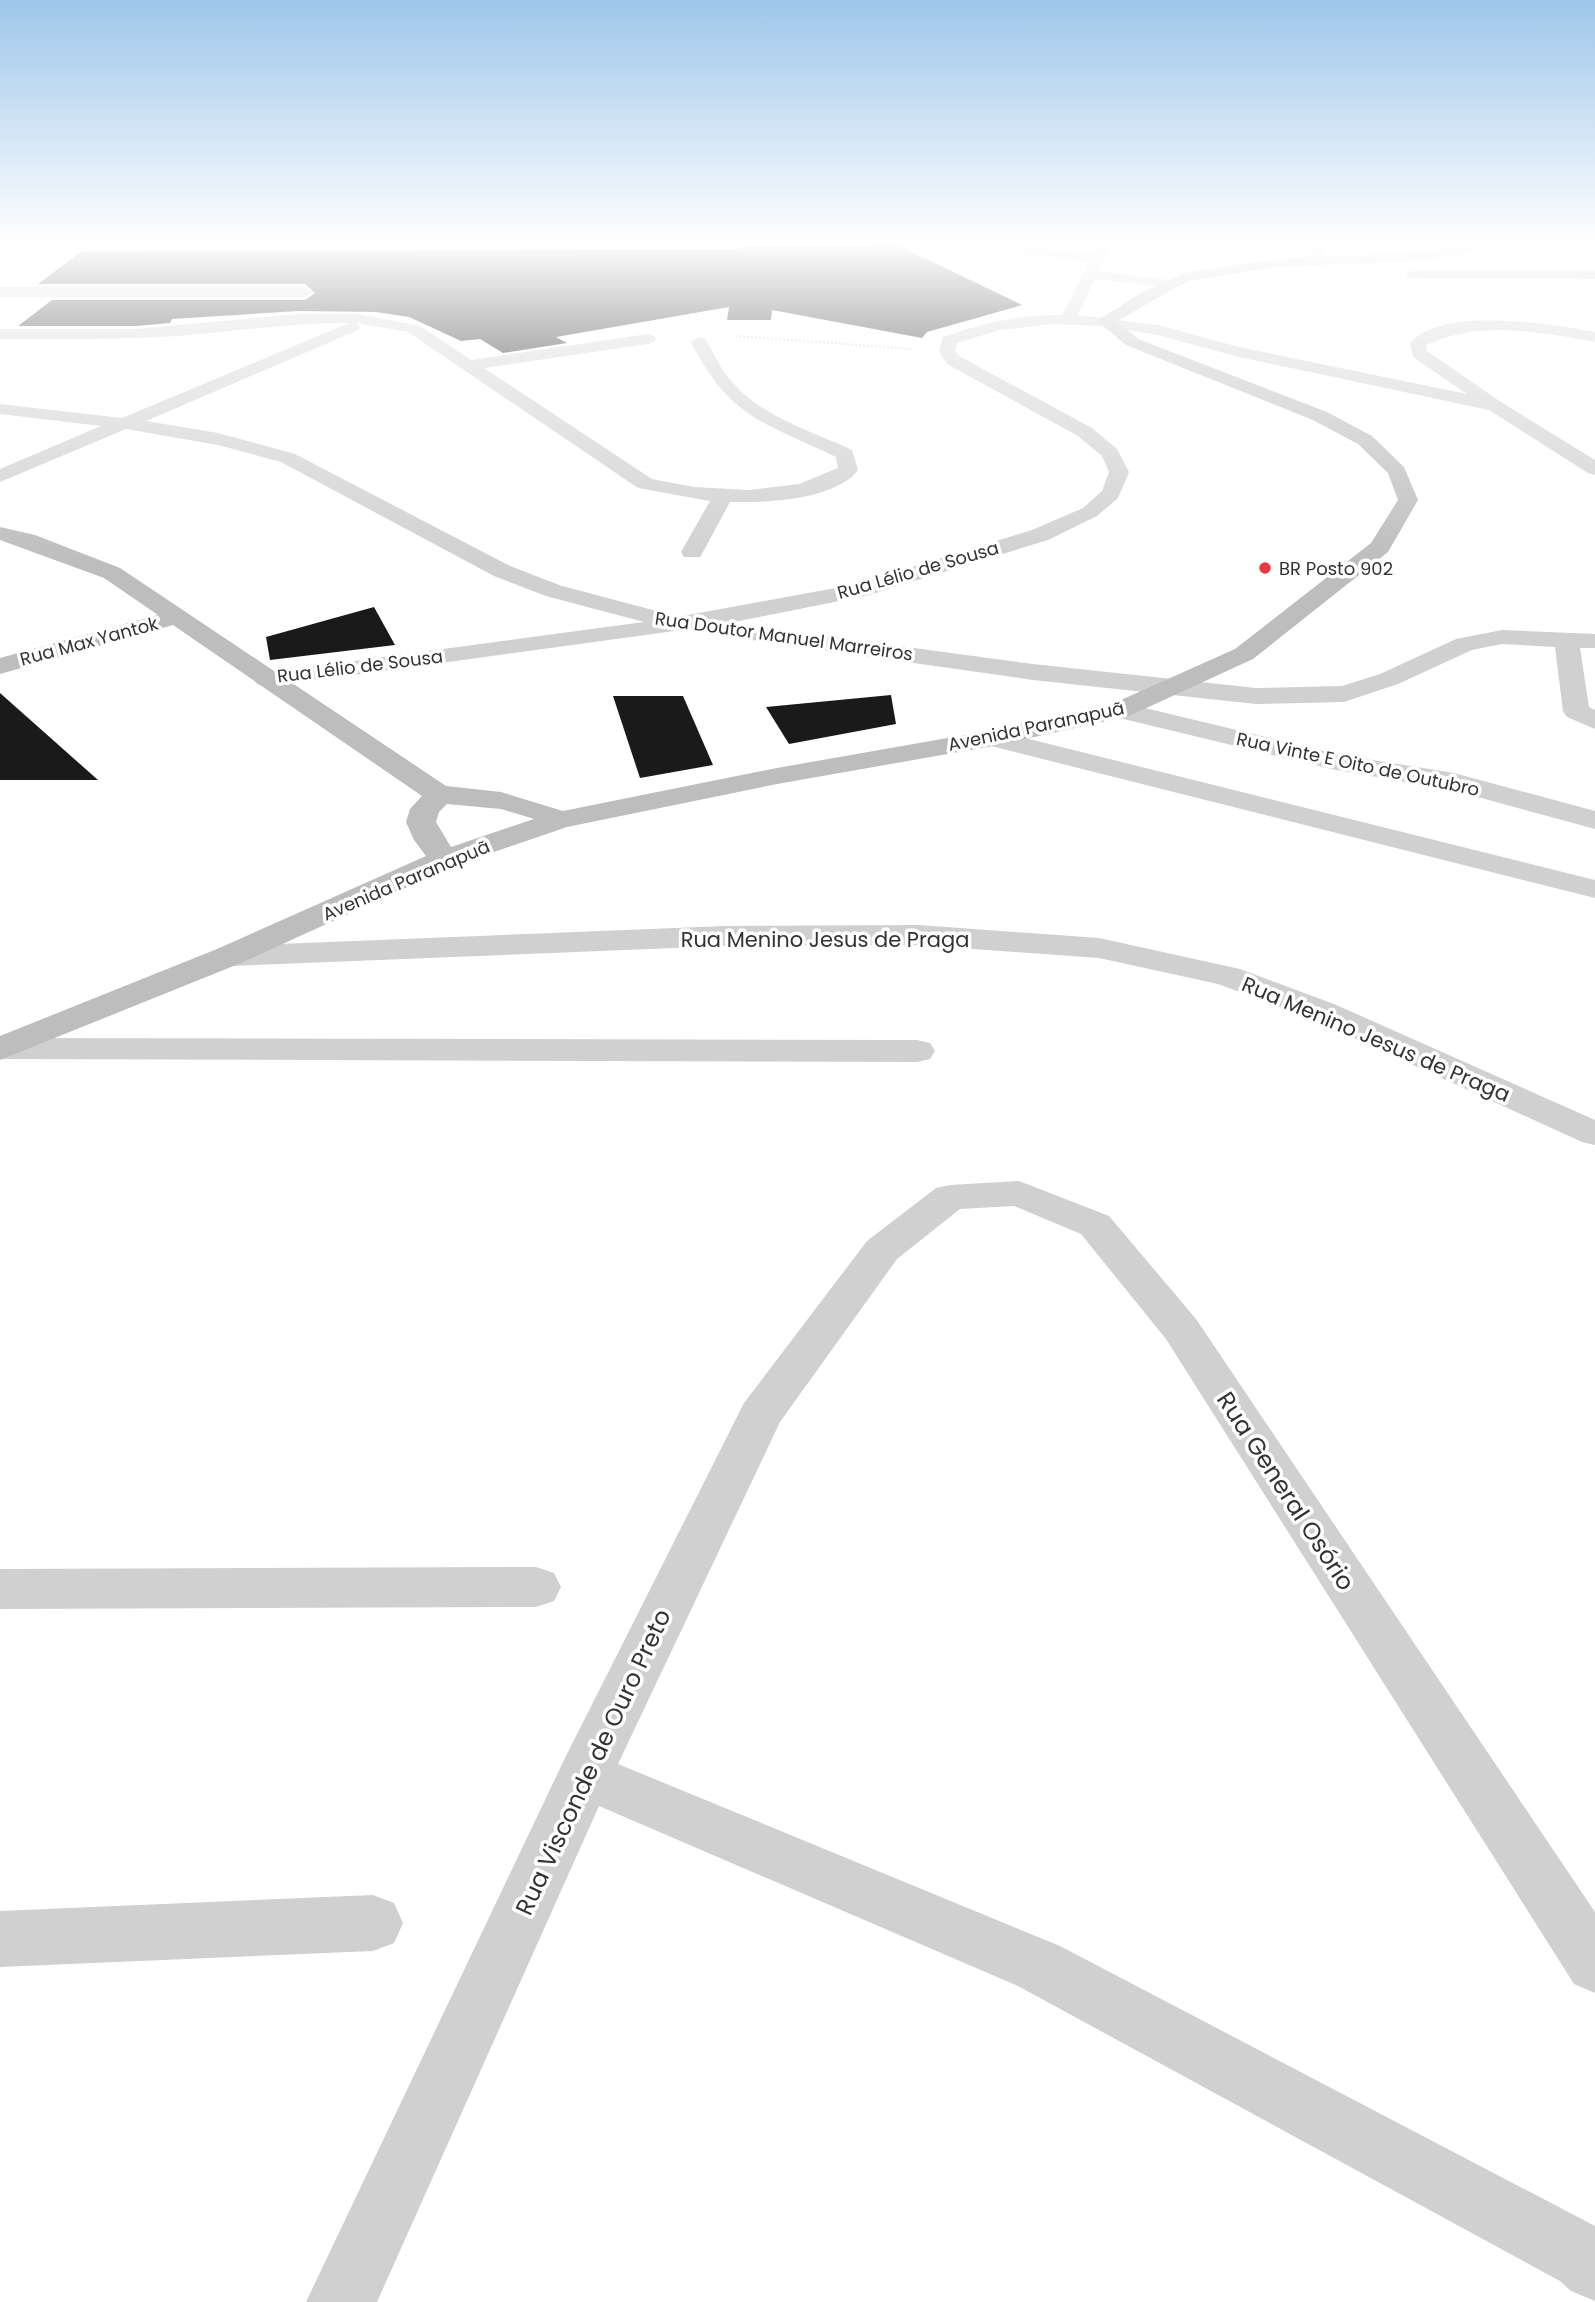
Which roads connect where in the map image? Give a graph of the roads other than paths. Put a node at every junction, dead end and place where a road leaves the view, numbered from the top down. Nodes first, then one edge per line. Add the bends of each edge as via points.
1 (297, 349) edge
2 (446, 349) edge
3 (570, 349) edge
4 (698, 349) edge
5 (947, 349) edge
6 (1151, 349) edge
7 (1228, 349) edge
8 (1419, 349) edge
9 (470, 365) junction
10 (1495, 406) junction
11 (0, 409) edge
12 (119, 424) junction
13 (1595, 469) edge
14 (0, 476) edge
15 (722, 497) junction
16 (0, 533) edge
17 (692, 552) dead end
18 (177, 617) junction
19 (684, 624) junction
20 (1566, 638) junction
21 (1595, 641) edge
22 (0, 666) edge
23 (266, 679) junction
24 (1172, 689) junction
25 (1120, 710) junction
26 (1595, 721) edge
27 (993, 738) junction
28 (439, 796) junction
29 (560, 820) junction
30 (1595, 820) edge
31 (445, 859) junction
32 (1595, 890) edge
33 (229, 956) junction
34 (1, 1048) edge
35 (917, 1051) dead end
36 (1595, 1133) edge
37 (882, 1250) joint
38 (536, 1587) dead end
39 (0, 1589) edge
40 (585, 1775) junction
41 (373, 1923) dead end
42 (0, 1939) edge
43 (1595, 1964) edge
44 (1595, 2267) edge
45 (341, 2300) edge

1 - 12 street
2 - 9 street
3 - 9 street
4 - 15 street via 732,393 761,413 845,454 848,470 832,481 782,493
5 - 19 street, Rua Lélio de Sousa via 953,360 1085,432 1110,453 1119,472 1111,494 1090,512 1040,535 873,586
6 - 24 street, Avenida Paranapuã via 1320,416 1365,440 1397,471 1408,500 1380,547 1244,654
7 - 10 street
8 - 10 street
9 - 15 street via 645,484
10 - 13 street
11 - 12 street, Rua Doutor Manuel Marreiros
12 - 14 street
12 - 19 street, Rua Doutor Manuel Marreiros via 212,437 288,458 502,571 554,591
15 - 17 street
16 - 18 street via 112,573
18 - 22 street, Rua Max Yantok
18 - 23 street
19 - 23 street, Rua Lélio de Sousa
19 - 24 street, Rua Doutor Manuel Marreiros
20 - 21 street, Rua Doutor Manuel Marreiros
20 - 24 street, Rua Doutor Manuel Marreiros via 1502,637 1465,644 1344,694 1256,696
20 - 26 street via 1576,711
23 - 28 street
24 - 25 street, Avenida Paranapuã
25 - 27 street, Avenida Paranapuã
25 - 30 street, Rua Vinte E Oito de Outubro via 1336,762 1454,782
27 - 29 street, Avenida Paranapuã
27 - 32 street
28 - 29 street via 485,796
28 - 31 street via 425,809 421,822
29 - 31 street, Avenida Paranapuã
31 - 33 street, Avenida Paranapuã
33 - 34 street, Avenida Paranapuã
33 - 36 street, Rua Menino Jesus de Praga via 724,936 919,935 1099,948 1228,976 1322,1011
34 - 35 street
37 - 40 street, Rua Visconde de Ouro Preto via 760,1415
37 - 43 street, Rua General Osório via 950,1198 1019,1193 1095,1225 1181,1329
38 - 39 street
40 - 44 street via 1039,1966 1584,2257
40 - 45 street, Rua Visconde de Ouro Preto
41 - 42 street

